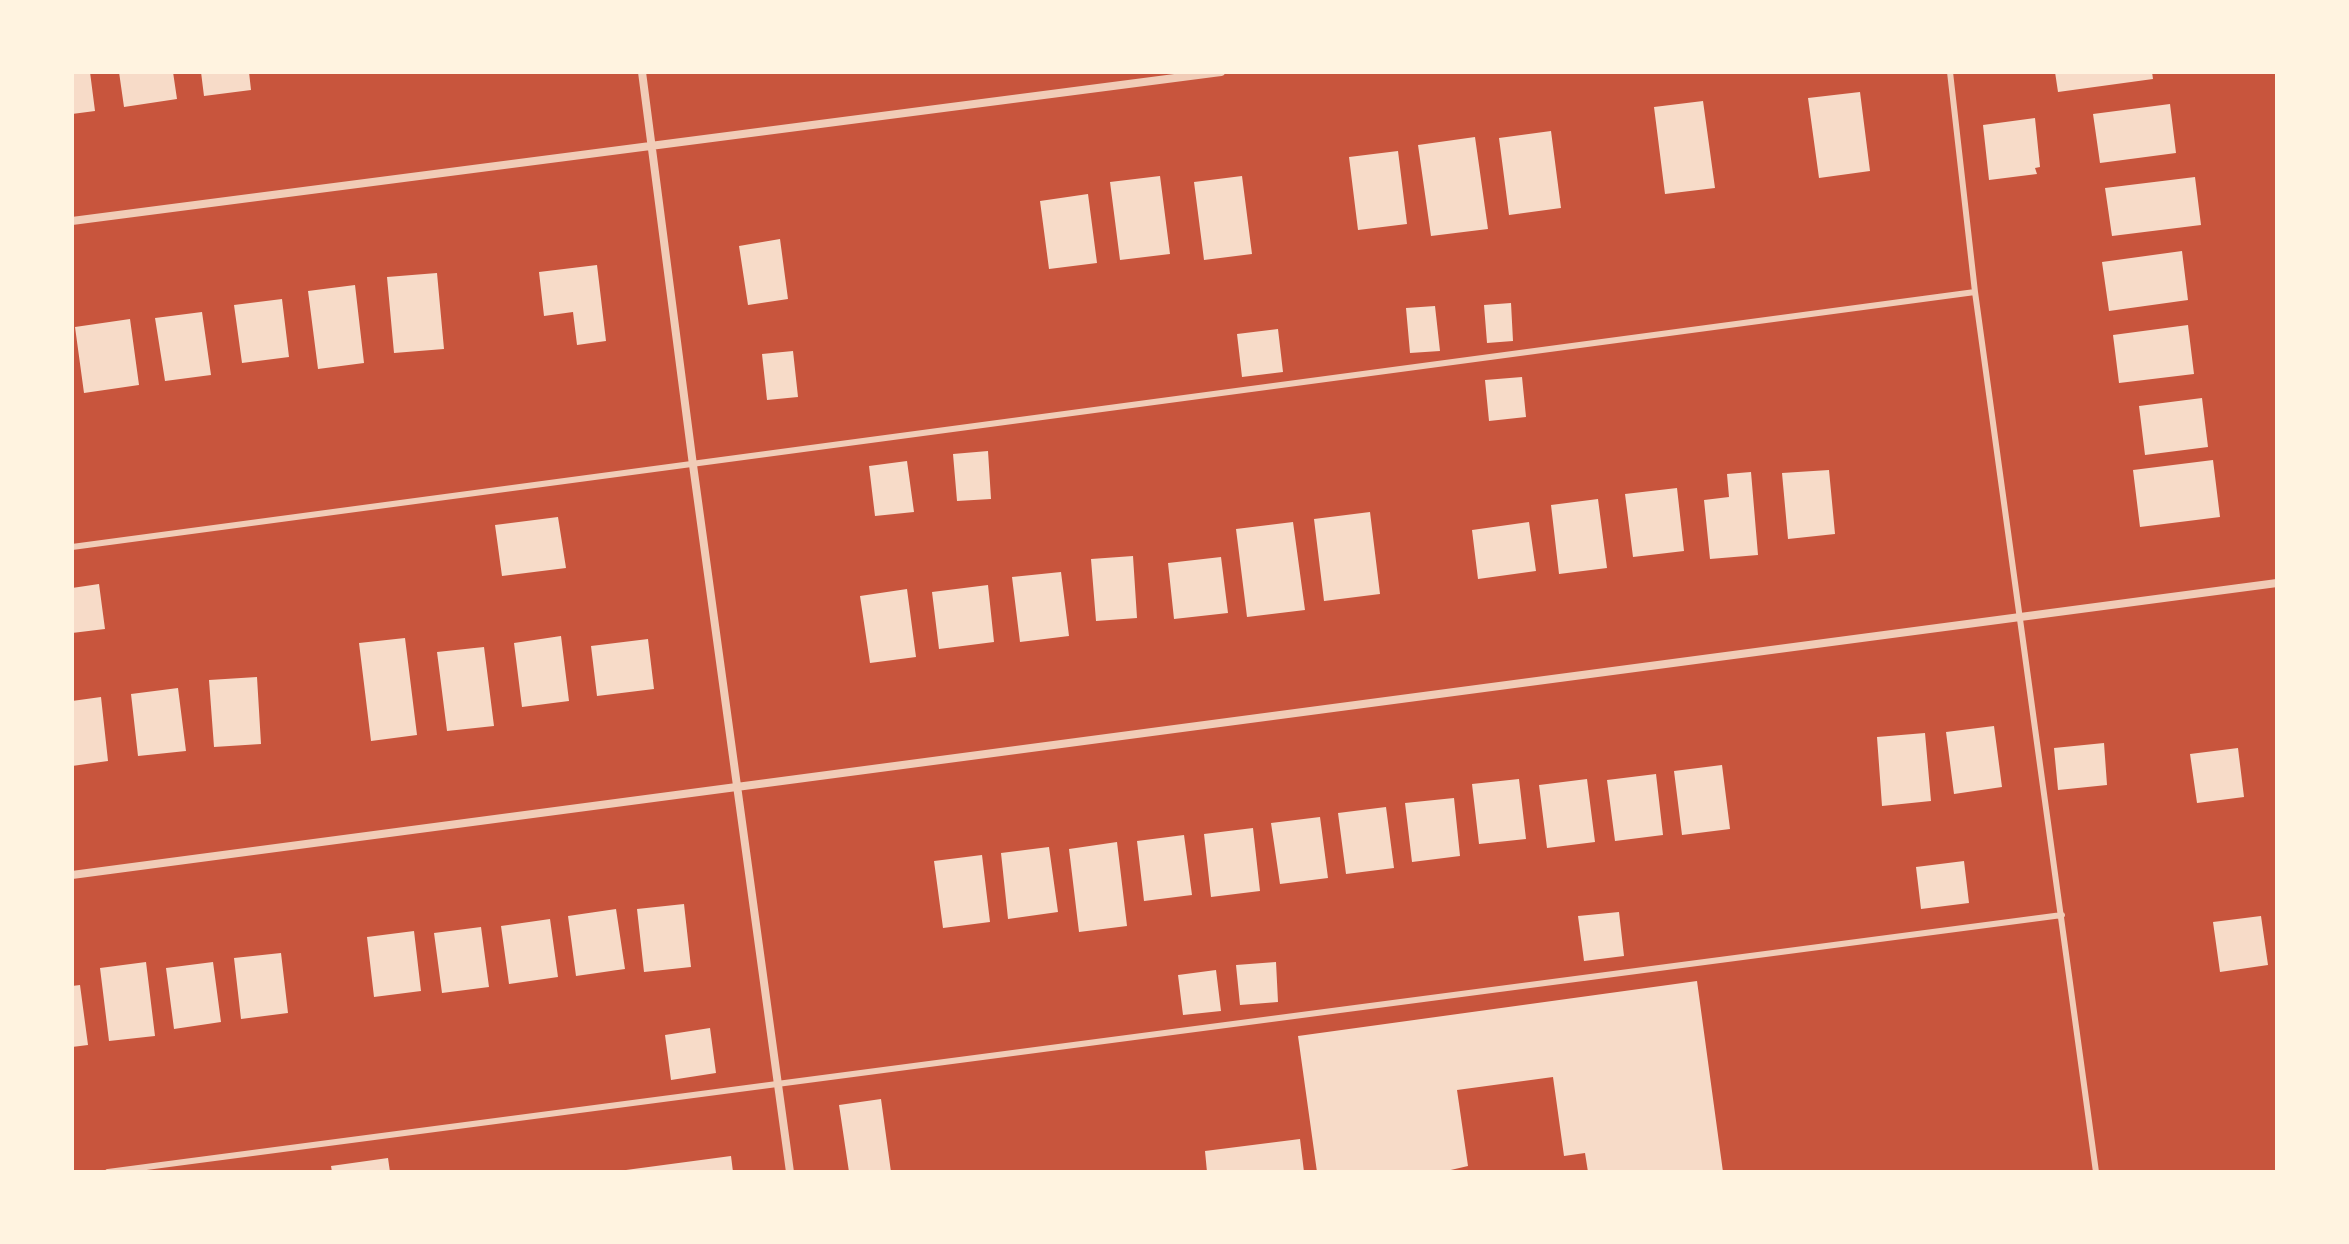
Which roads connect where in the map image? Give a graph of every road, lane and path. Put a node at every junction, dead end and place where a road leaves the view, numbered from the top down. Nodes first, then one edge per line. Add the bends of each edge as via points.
1 (642, 72) edge
2 (1221, 72) edge
3 (1950, 72) edge
4 (653, 145) junction
5 (72, 221) edge
6 (1975, 292) junction
7 (693, 465) junction
8 (72, 547) edge
9 (2277, 583) edge
10 (2022, 619) junction
11 (736, 788) junction
12 (72, 875) edge
13 (2062, 915) junction
14 (777, 1084) junction
15 (108, 1172) edge
16 (790, 1172) edge
17 (2096, 1172) edge

1 - 4 street
2 - 4 street
3 - 6 lane
4 - 5 street
4 - 7 street
6 - 7 lane
6 - 10 lane
7 - 8 lane
7 - 11 street
9 - 10 street
10 - 11 street
10 - 13 lane
11 - 12 street
11 - 14 street
13 - 14 lane
13 - 17 lane
14 - 15 lane
14 - 16 street

